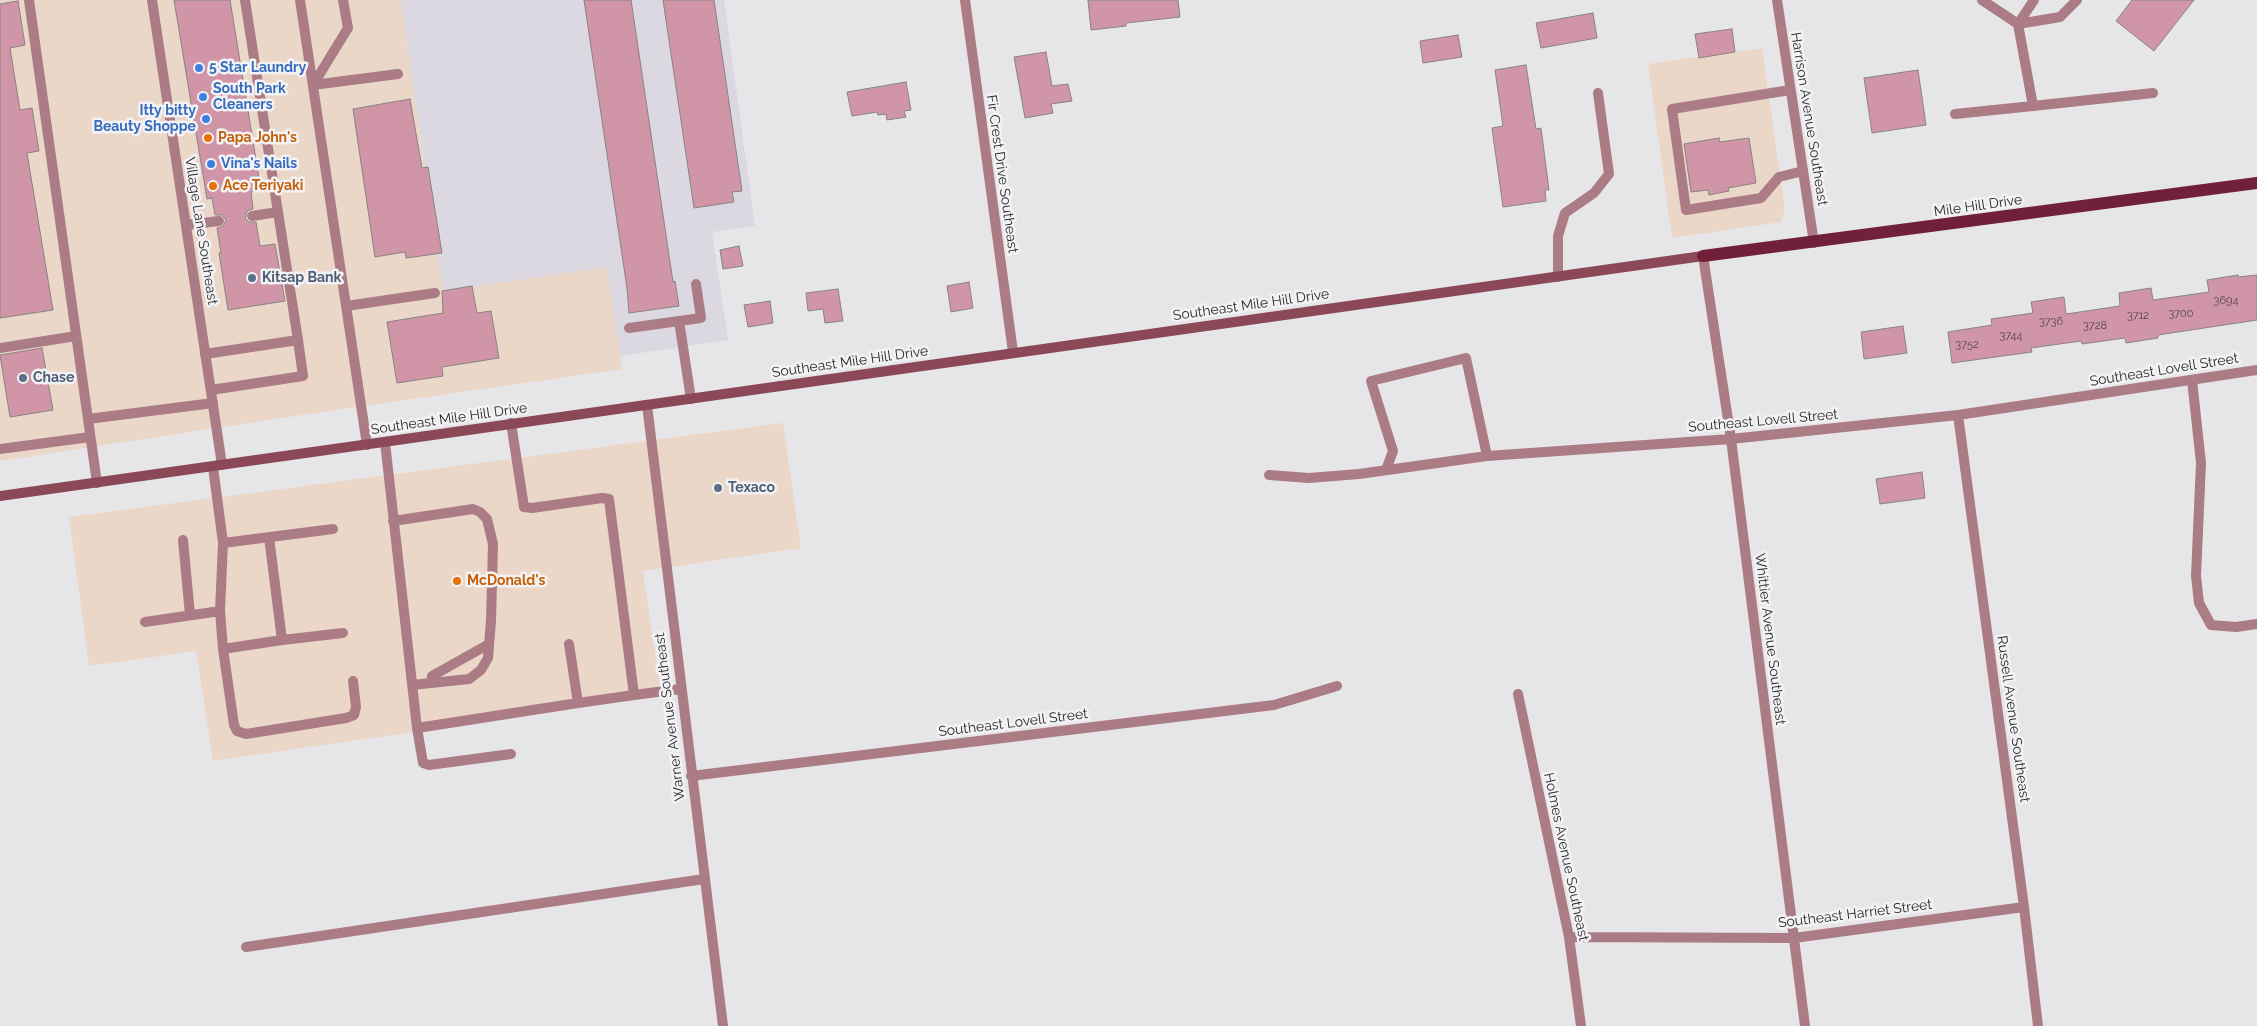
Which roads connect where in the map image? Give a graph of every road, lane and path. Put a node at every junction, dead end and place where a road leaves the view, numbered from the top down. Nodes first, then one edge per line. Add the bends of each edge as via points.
1 (29, 0) edge
2 (152, 0) edge
3 (245, 0) edge
4 (300, 0) edge
5 (343, 0) edge
6 (965, 0) edge
7 (1777, 0) edge
8 (1982, 0) edge
9 (2034, 0) edge
10 (2077, 0) edge
11 (2018, 24) junction
12 (398, 74) dead end
13 (313, 85) junction
14 (1790, 90) junction
15 (2153, 92) dead end
16 (1598, 93) dead end
17 (2033, 106) junction
18 (1955, 114) dead end
19 (1803, 172) junction
20 (2257, 183) edge
21 (278, 212) junction
22 (252, 216) dead end
23 (219, 220) dead end
24 (186, 226) junction
25 (1814, 243) junction
26 (1703, 256) junction
27 (1558, 277) junction
28 (696, 284) dead end
29 (435, 293) dead end
30 (346, 306) junction
31 (679, 321) junction
32 (629, 328) dead end
33 (76, 336) junction
34 (298, 340) junction
35 (0, 348) edge
36 (1013, 352) junction
37 (205, 354) junction
38 (2257, 370) edge
39 (2192, 380) junction
40 (211, 390) junction
41 (691, 399) junction
42 (212, 403) junction
43 (647, 405) junction
44 (1958, 416) junction
45 (88, 420) junction
46 (511, 424) junction
47 (90, 437) junction
48 (1731, 439) junction
49 (385, 442) junction
50 (367, 445) junction
51 (0, 448) edge
52 (1487, 456) junction
53 (218, 466) junction
54 (1386, 470) junction
55 (1269, 475) dead end
56 (96, 483) junction
57 (0, 496) edge
58 (394, 521) junction
59 (333, 528) dead end
60 (269, 537) junction
61 (182, 540) dead end
62 (223, 543) junction
63 (220, 611) junction
64 (190, 615) junction
65 (146, 622) dead end
66 (2257, 624) edge
67 (343, 632) dead end
68 (282, 640) junction
69 (489, 644) junction
70 (569, 644) dead end
71 (223, 649) junction
72 (353, 681) dead end
73 (431, 683) junction
74 (412, 685) junction
75 (1337, 686) dead end
76 (680, 689) junction
77 (1518, 694) dead end
78 (634, 695) junction
79 (578, 703) junction
80 (417, 728) junction
81 (512, 754) dead end
82 (691, 776) junction
83 (704, 879) junction
84 (2024, 907) junction
85 (1569, 937) junction
86 (1794, 938) junction
87 (246, 947) dead end
88 (723, 1026) edge
89 (1582, 1026) edge
90 (1805, 1026) edge
91 (2038, 1026) edge

1 - 33 street
2 - 24 street, Village Lane Southeast
3 - 21 street
4 - 13 street
5 - 13 street via 348,28
6 - 36 street, Fir Crest Drive Southeast
7 - 14 street, Harrison Avenue Southeast
8 - 11 street
9 - 11 street
10 - 11 street via 2060,17
11 - 17 street
12 - 13 street
13 - 30 street
14 - 19 street, Harrison Avenue Southeast
14 - 19 street via 1672,109 1686,210 1761,198 1779,177
15 - 17 street
16 - 27 street via 1609,174 1594,193 1564,213 1558,236
17 - 18 street
19 - 25 street, Harrison Avenue Southeast
20 - 25 main road, Mile Hill Drive
21 - 22 street
21 - 34 street
23 - 24 street
24 - 37 street, Village Lane Southeast
25 - 26 main road, Mile Hill Drive
26 - 27 main road, Southeast Mile Hill Drive
26 - 48 street, Whittier Avenue Southeast
27 - 36 main road, Southeast Mile Hill Drive
28 - 31 street via 700,318
29 - 30 street
30 - 50 street
31 - 32 street
31 - 41 street
33 - 35 street
33 - 45 street
34 - 37 street
34 - 40 street via 303,376
36 - 41 main road, Southeast Mile Hill Drive
37 - 40 street, Village Lane Southeast
38 - 39 street, Southeast Lovell Street
39 - 44 street, Southeast Lovell Street
39 - 66 street via 2201,463 2196,576 2199,603 2211,625 2236,627
40 - 42 street, Village Lane Southeast
41 - 43 main road, Southeast Mile Hill Drive
42 - 45 street
42 - 53 street, Village Lane Southeast
43 - 46 main road, Southeast Mile Hill Drive
43 - 76 street, Warner Avenue Southeast
44 - 48 street, Southeast Lovell Street
44 - 84 street, Russell Avenue Southeast
45 - 47 street
46 - 49 main road, Southeast Mile Hill Drive
46 - 78 street via 524,507 609,499
47 - 51 street
47 - 56 street
48 - 52 street, Southeast Lovell Street
48 - 86 street, Whittier Avenue Southeast
49 - 50 main road, Southeast Mile Hill Drive
49 - 58 street
50 - 53 main road, Southeast Mile Hill Drive
52 - 54 street, Southeast Lovell Street
52 - 54 street via 1466,358 1371,381 1393,451
53 - 56 main road, Southeast Mile Hill Drive
53 - 62 street, Village Lane Southeast
54 - 55 street, Southeast Lovell Street via 1309,478
56 - 57 main road, Southeast Mile Hill Drive
58 - 69 street via 473,509 487,519 493,544
58 - 74 street
59 - 60 street
60 - 62 street
60 - 68 street
61 - 64 street
62 - 63 street, Village Lane Southeast
63 - 64 street
63 - 71 street, Village Lane Southeast
64 - 65 street
67 - 68 street
68 - 71 street
69 - 73 street via 432,676
69 - 73 street via 488,658 481,670 469,679
70 - 79 street
71 - 72 street, Village Lane Southeast via 234,725 237,731 246,734 354,715
73 - 74 street
74 - 80 street
75 - 82 street, Southeast Lovell Street via 1274,705
76 - 78 street
76 - 82 street, Warner Avenue Southeast
77 - 85 street, Holmes Avenue Southeast
78 - 79 street
79 - 80 street
80 - 81 street via 424,763 429,765
82 - 83 street, Warner Avenue Southeast
83 - 87 street
83 - 88 street, Warner Avenue Southeast
84 - 86 street, Southeast Harriet Street
84 - 91 street, Russell Avenue Southeast
85 - 86 street, Southeast Harriet Street
85 - 89 street, Holmes Avenue Southeast
86 - 90 street, Whittier Avenue Southeast

